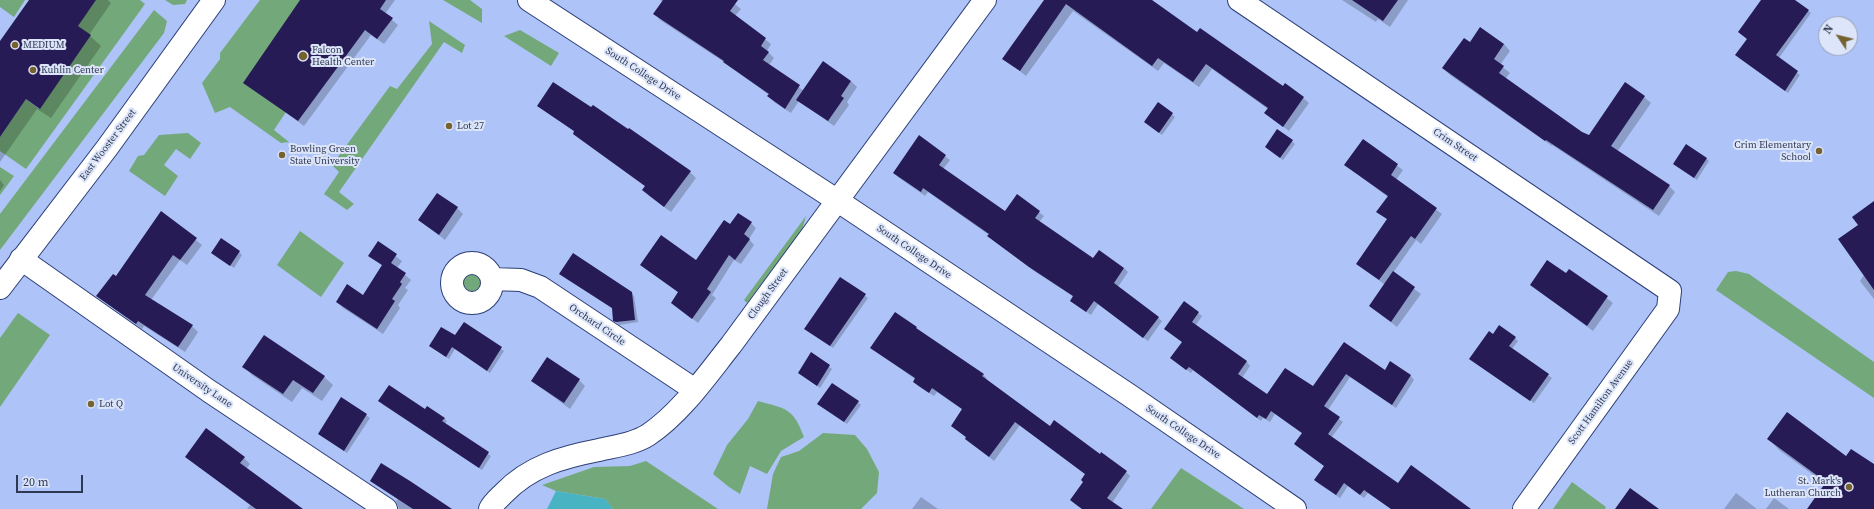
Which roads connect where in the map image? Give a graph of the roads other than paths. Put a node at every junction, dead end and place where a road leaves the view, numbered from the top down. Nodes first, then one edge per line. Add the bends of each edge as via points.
1 (214, 0) edge
2 (529, 0) edge
3 (985, 0) edge
4 (1239, 0) edge
5 (838, 201) junction
6 (21, 260) junction
7 (492, 279) dead end
8 (0, 288) edge
9 (1670, 291) joint
10 (695, 390) junction
11 (386, 509) edge
12 (490, 509) edge
13 (1295, 509) edge
14 (1524, 509) edge

1 - 6 street, East Wooster Street
2 - 5 street, South College Drive
3 - 5 street, Clough Street
4 - 9 street, Crim Street
5 - 10 street, Clough Street
5 - 13 street, South College Drive
6 - 8 street, East Wooster Street
6 - 11 street, University Lane via 209,391
7 - 10 street, Orchard Circle via 521,280 540,287
9 - 14 street, Scott Hamilton Avenue via 1668,309
10 - 12 street, Clough Street via 648,435 634,442 569,456 538,467 512,484

